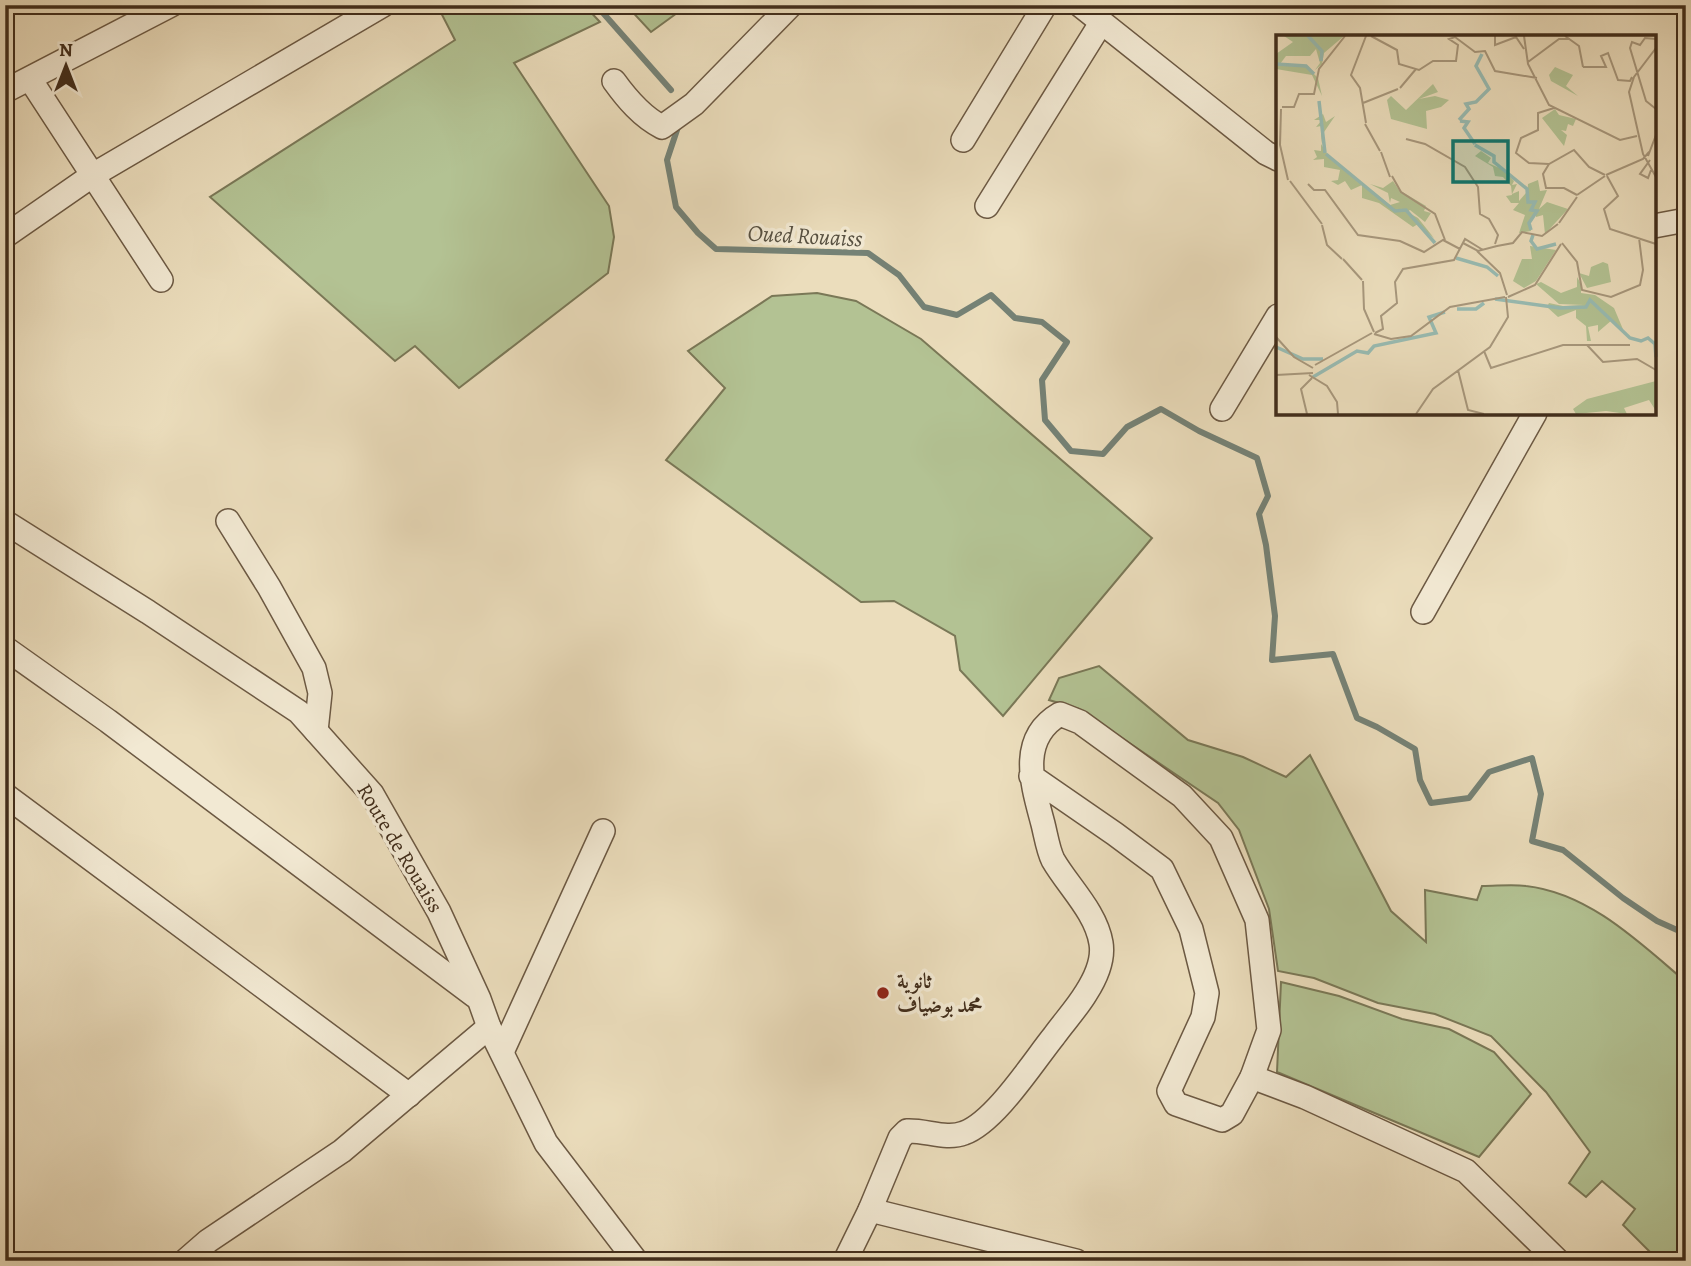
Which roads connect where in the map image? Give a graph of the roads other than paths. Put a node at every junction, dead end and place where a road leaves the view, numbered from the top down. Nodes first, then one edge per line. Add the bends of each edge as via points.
1 (171, 5) edge
2 (383, 5) edge
3 (791, 5) edge
4 (1045, 5) edge
5 (1080, 5) edge
6 (1101, 23) junction
7 (30, 79) junction
8 (614, 81) dead end
9 (5, 91) edge
10 (963, 140) dead end
11 (1276, 158) edge
12 (93, 175) junction
13 (986, 206) dead end
14 (1686, 220) edge
15 (1656, 226) edge
16 (5, 236) edge
17 (161, 280) dead end
18 (1276, 319) edge
19 (1222, 409) dead end
20 (1534, 415) edge
21 (5, 522) edge
22 (228, 522) dead end
23 (1423, 612) dead end
24 (5, 648) edge
25 (316, 731) junction
26 (1031, 776) junction
27 (5, 795) edge
28 (603, 831) dead end
29 (479, 999) junction
30 (489, 1027) junction
31 (502, 1052) junction
32 (1252, 1077) junction
33 (409, 1095) junction
34 (870, 1210) junction
35 (185, 1261) edge
36 (636, 1261) edge
37 (845, 1261) edge
38 (1076, 1261) edge
39 (1558, 1261) edge

1 - 7 street
2 - 12 street
3 - 8 street via 694,104 662,127 632,104
4 - 10 street
5 - 6 street
6 - 11 street
6 - 13 street
7 - 9 street
7 - 12 street
12 - 16 street
12 - 17 street
14 - 15 street
18 - 19 street
20 - 23 street
21 - 25 street, Route de Rouaiss via 299,712
22 - 25 street via 314,668 320,693
24 - 29 street
25 - 29 street, Route de Rouaiss via 372,794 439,912
26 - 32 street via 1162,869 1191,929 1207,993 1203,1017 1168,1091 1176,1104 1222,1120 1232,1114
26 - 32 street via 1036,740 1047,722 1060,714 1080,722 1182,796 1221,838 1256,920 1269,1030
26 - 34 street via 1052,858 1093,920 1101,943 1100,966 1086,995 979,1125 949,1137 916,1130 900,1138
27 - 33 street
28 - 31 street
29 - 30 street, Route de Rouaiss
30 - 31 street, Route de Rouaiss
30 - 33 street
31 - 36 street, Route de Rouaiss via 546,1143
32 - 39 street via 1465,1171
33 - 35 street via 342,1151
34 - 37 street
34 - 38 street

